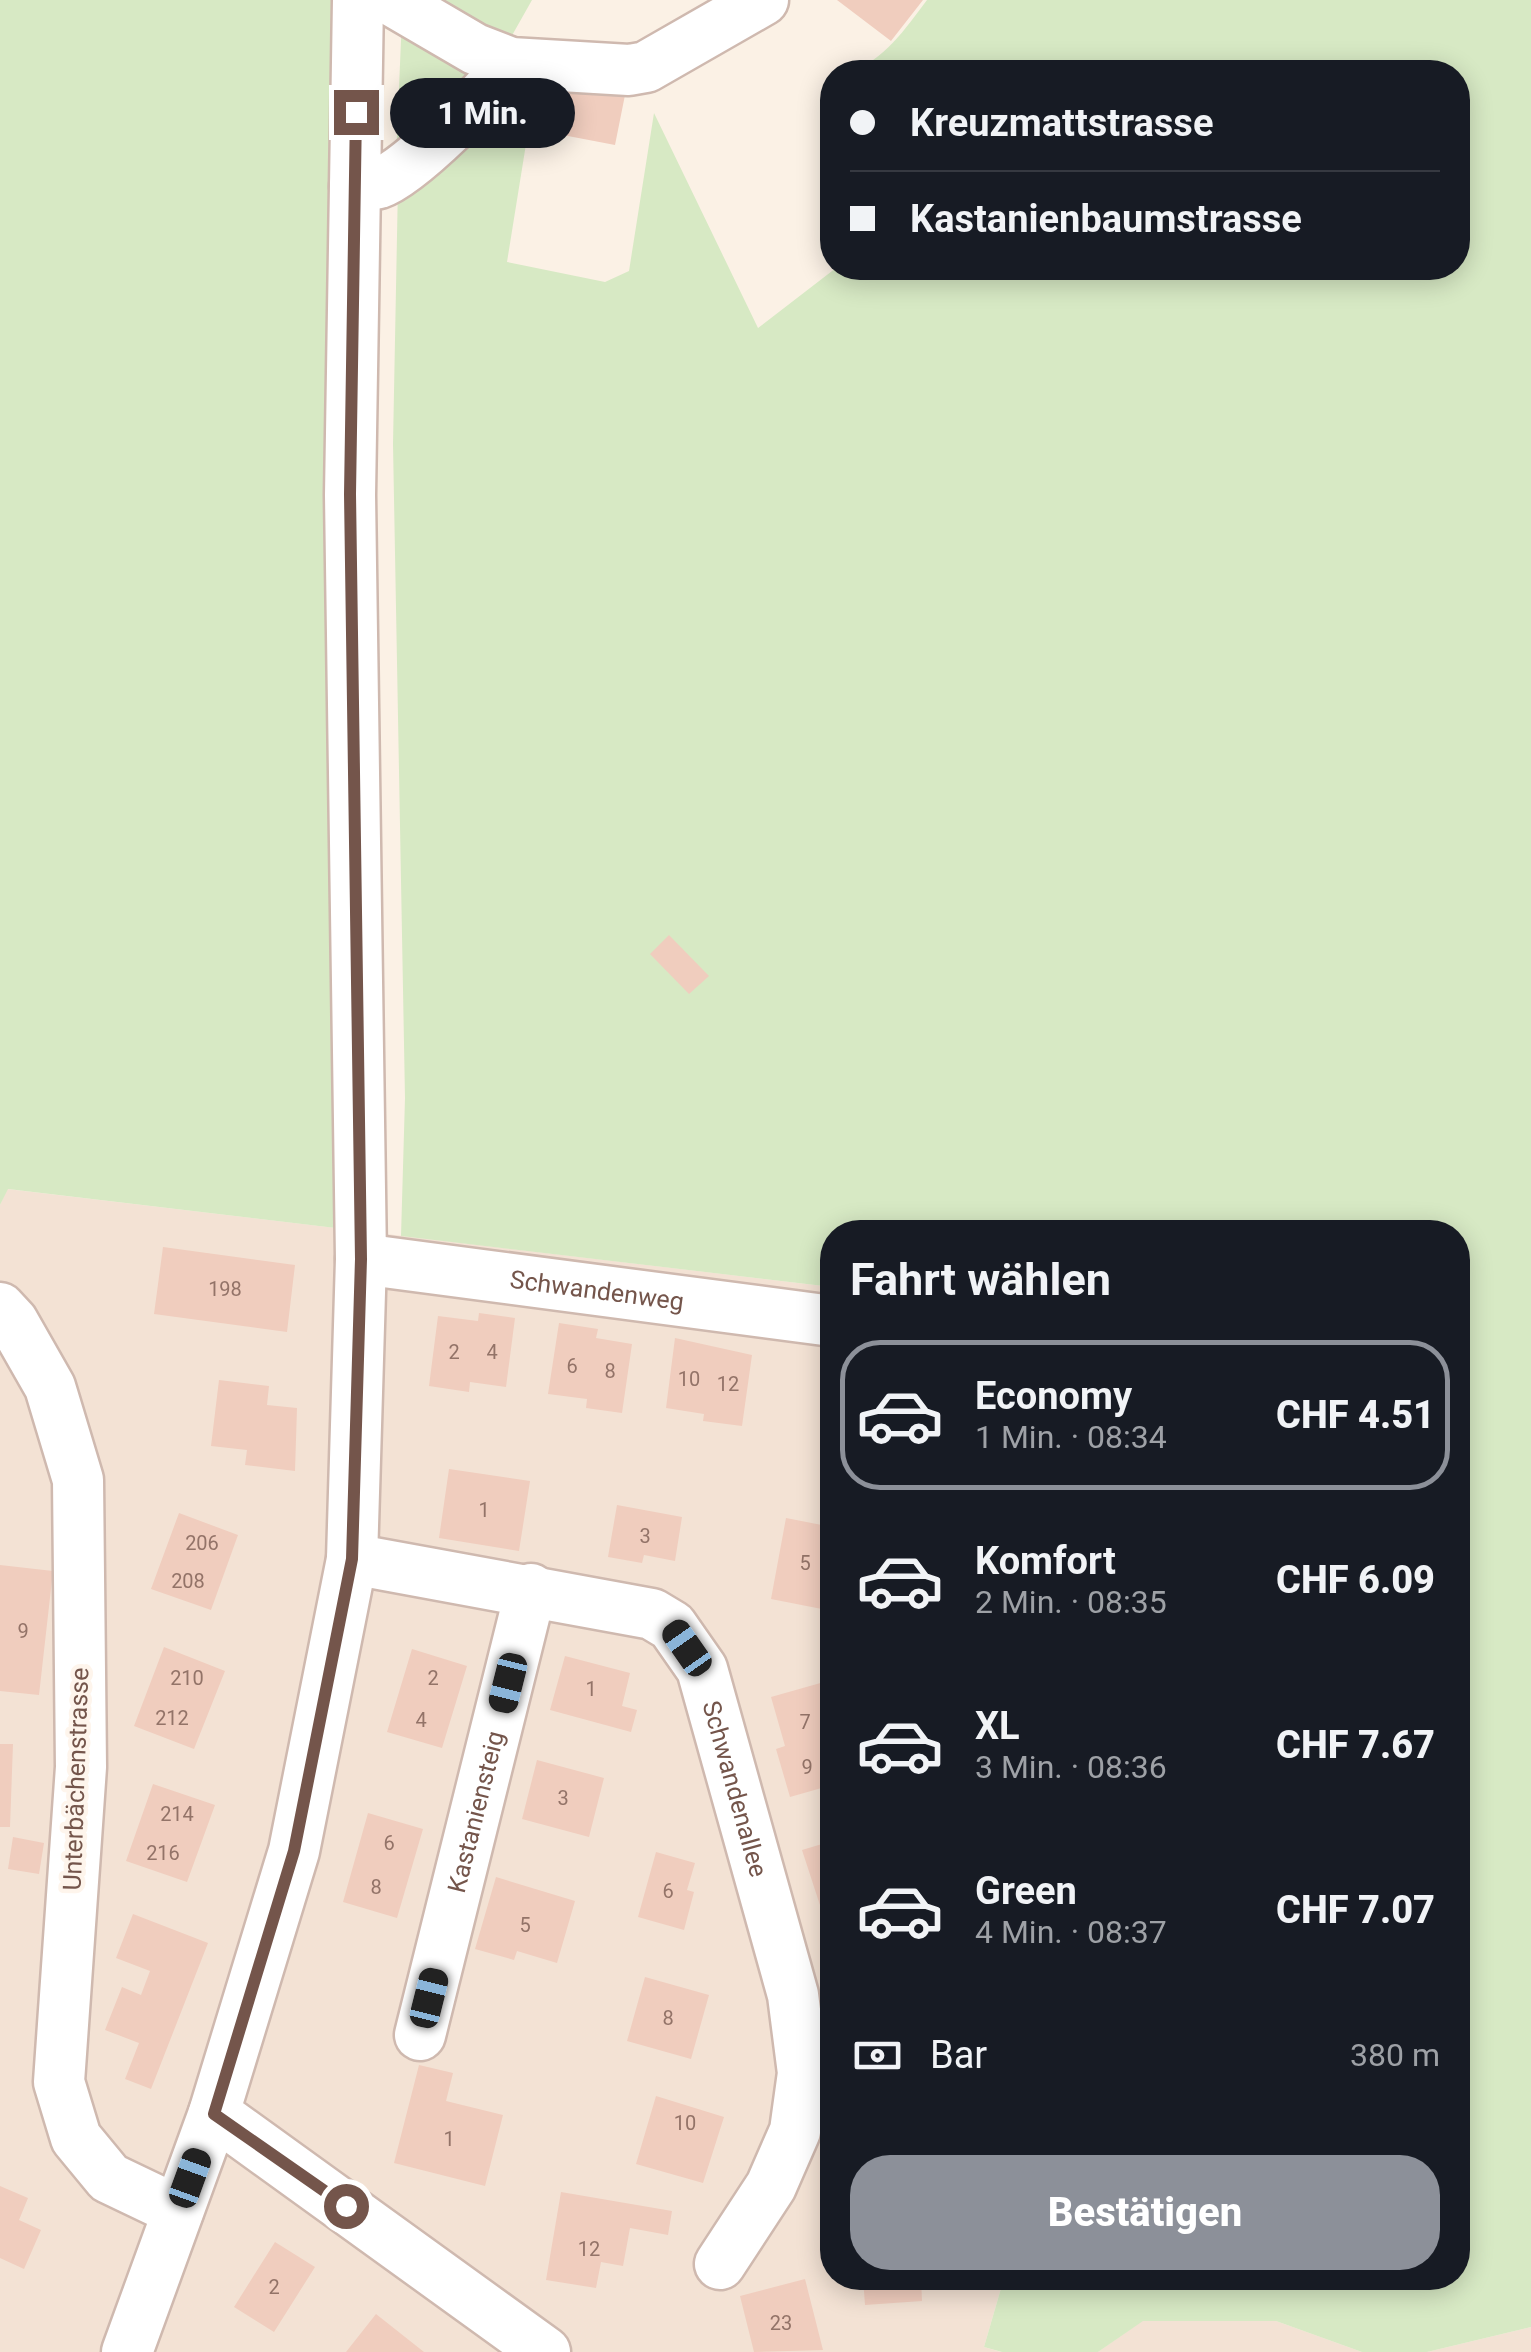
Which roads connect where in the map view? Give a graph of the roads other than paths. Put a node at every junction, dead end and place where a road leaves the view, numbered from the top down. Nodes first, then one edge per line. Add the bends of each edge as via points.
1 (358, 0) edge
2 (392, 0) edge
3 (763, 0) edge
4 (511, 63) junction
5 (355, 186) junction
6 (361, 1259) junction
7 (0, 1308) edge
8 (820, 1318) edge
9 (352, 1559) junction
10 (531, 1589) junction
11 (420, 2035) dead end
12 (214, 2114) junction
13 (178, 2211) junction
14 (720, 2264) dead end
15 (127, 2352) edge
16 (545, 2352) edge

1 - 5 street
2 - 4 street
3 - 4 street via 646,68
4 - 5 street via 409,162 380,183
5 - 6 street via 350,494
6 - 8 street, Schwandenweg
6 - 9 street
7 - 13 street, Unterbächenstrasse via 50,1387 78,1480 81,1767 59,2082 76,2138 109,2178
9 - 10 street, Schwandenallee
9 - 12 street via 294,1851
10 - 11 street, Kastaniensteig
10 - 14 street, Schwandenallee via 652,1614 672,1626 702,1669 794,1994 802,2073 796,2132 772,2186
12 - 13 street
12 - 16 street
13 - 15 street

